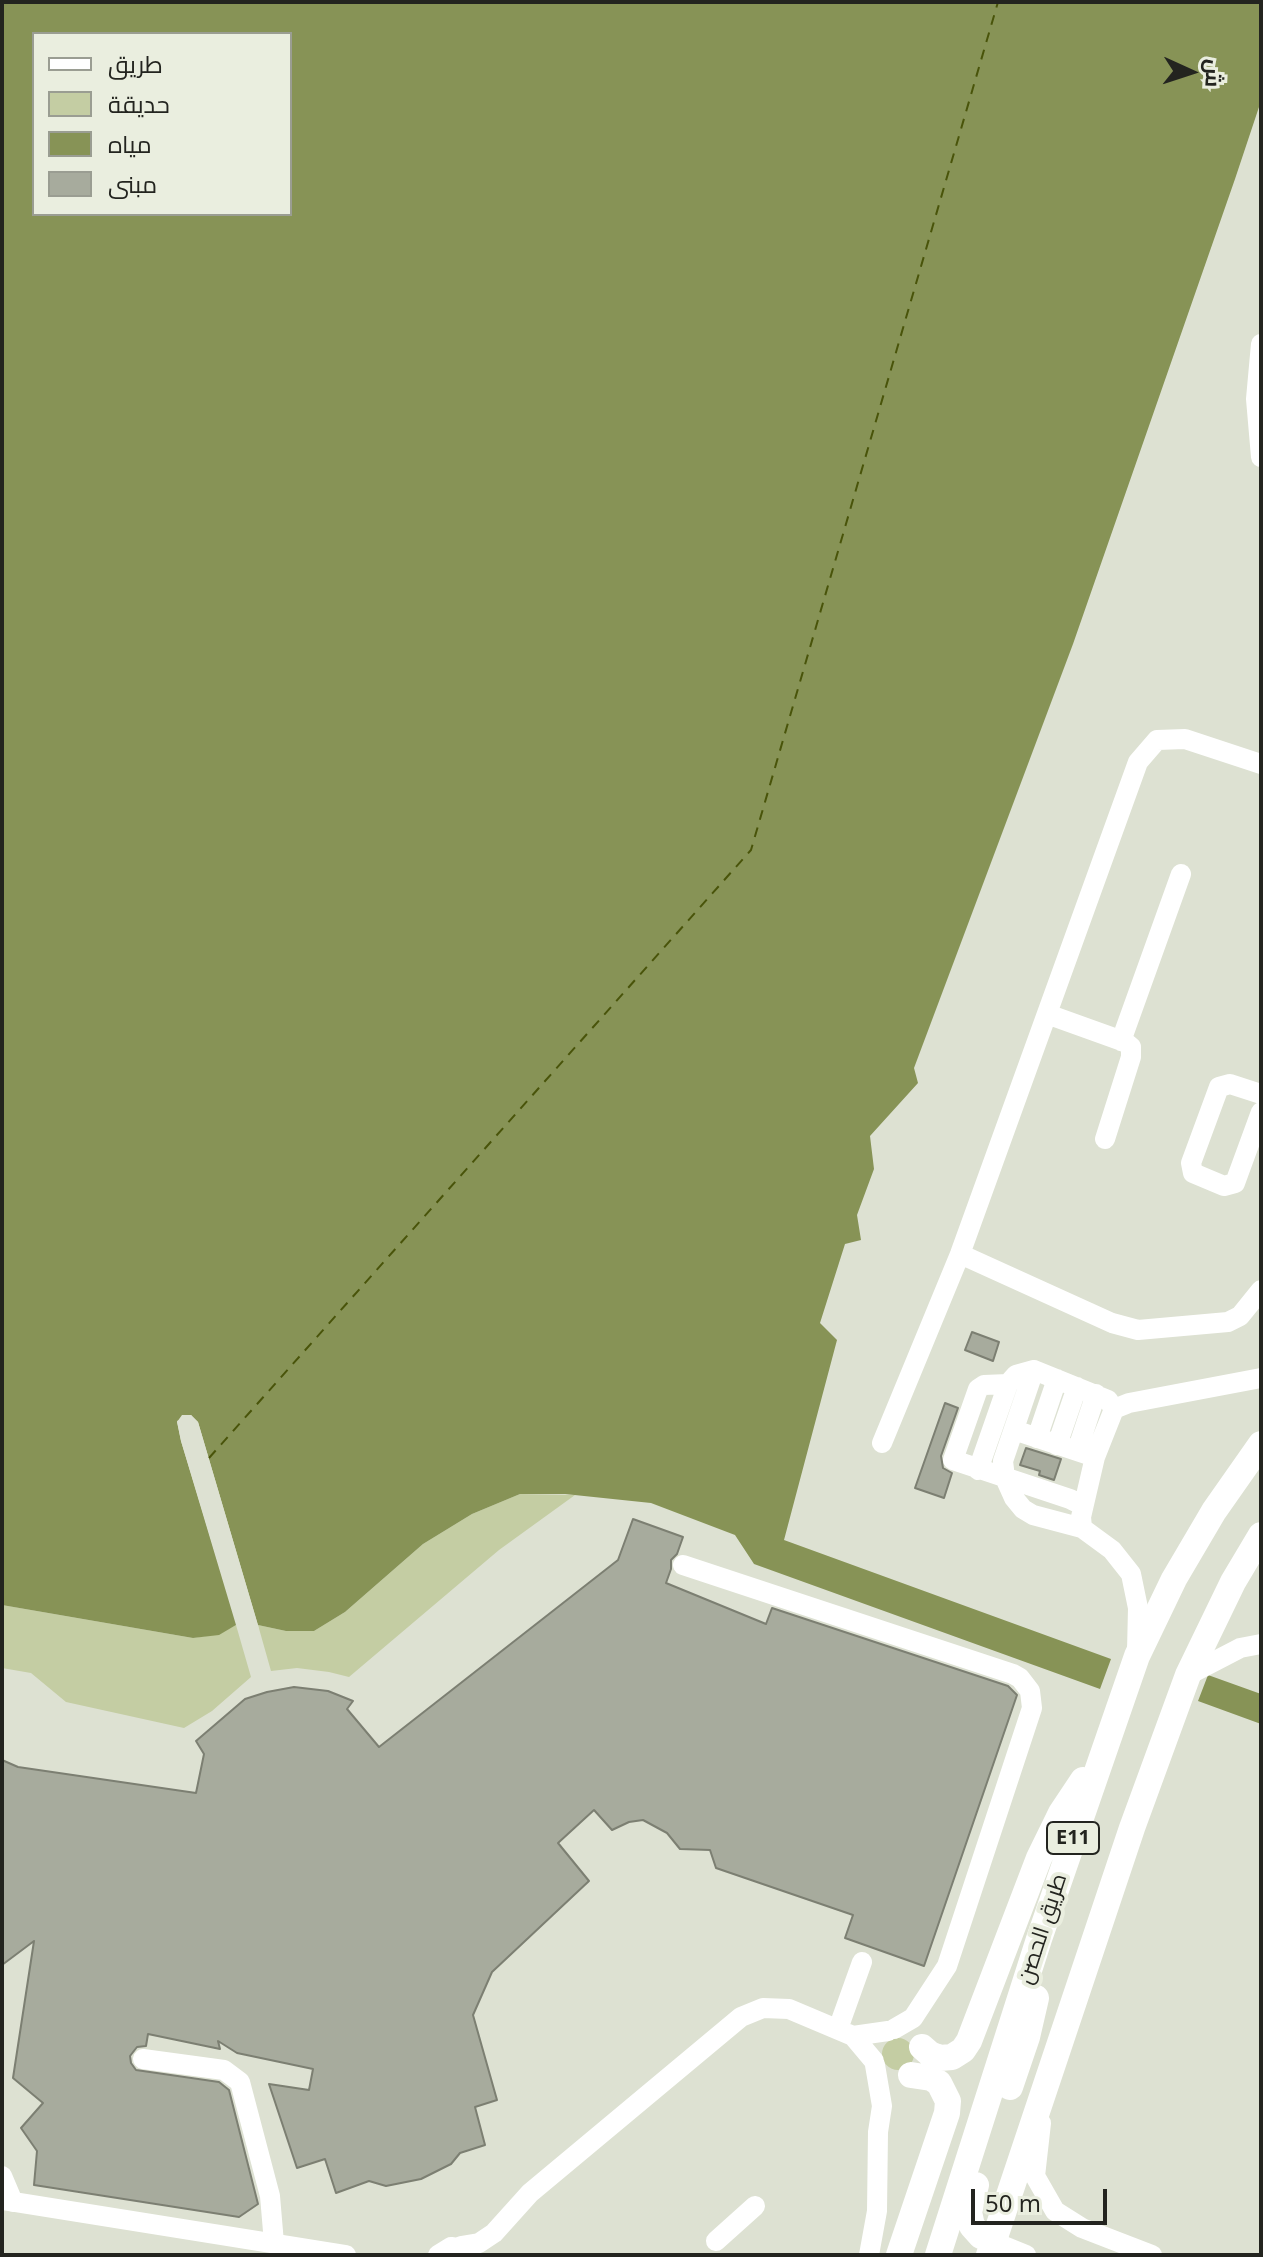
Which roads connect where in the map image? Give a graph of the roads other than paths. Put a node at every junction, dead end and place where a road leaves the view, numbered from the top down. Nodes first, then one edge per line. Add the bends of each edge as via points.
1 (1261, 344) edge
2 (1261, 457) edge
3 (1261, 764) edge
4 (1181, 874) dead end
5 (1047, 1014) junction
6 (1121, 1041) junction
7 (1261, 1094) edge
8 (1261, 1112) edge
9 (1105, 1139) dead end
10 (960, 1254) junction
11 (1261, 1290) edge
12 (1034, 1370) junction
13 (1261, 1378) edge
14 (1057, 1379) junction
15 (1001, 1384) junction
16 (1086, 1391) junction
17 (1114, 1409) junction
18 (1014, 1430) junction
19 (1103, 1437) junction
20 (882, 1443) dead end
21 (1261, 1444) edge
22 (1067, 1448) junction
23 (971, 1467) junction
24 (1005, 1478) junction
25 (1083, 1501) junction
26 (1082, 1528) junction
27 (1261, 1535) edge
28 (683, 1565) dead end
29 (1261, 1644) edge
30 (1137, 1656) junction
31 (1188, 1675) junction
32 (1102, 1754) junction
33 (1039, 1939) junction
34 (862, 1962) dead end
35 (919, 2008) junction
36 (891, 2030) junction
37 (846, 2032) junction
38 (920, 2044) junction
39 (143, 2059) dead end
40 (875, 2063) junction
41 (907, 2077) junction
42 (1043, 2098) junction
43 (882, 2106) junction
44 (2, 2176) edge
45 (7, 2201) edge
46 (755, 2206) dead end
47 (494, 2233) junction
48 (716, 2241) dead end
49 (274, 2243) junction
50 (991, 2248) edge
51 (470, 2251) edge
52 (346, 2255) edge
53 (438, 2255) edge
54 (489, 2255) edge
55 (869, 2255) edge
56 (899, 2255) edge
57 (938, 2255) edge
58 (1026, 2255) edge
59 (1152, 2255) edge

1 - 2 street via 1256,399
3 - 5 street via 1185,739 1157,740 1147,749
4 - 6 street
5 - 6 street
5 - 10 street
6 - 9 street via 1132,1052
7 - 8 street via 1230,1084 1219,1087 1191,1163 1193,1173 1224,1186 1235,1183
10 - 11 street via 1138,1330 1228,1322 1240,1316
10 - 20 street
12 - 14 street
12 - 15 street
12 - 18 street
13 - 17 street
14 - 16 street
14 - 22 street
15 - 23 street
15 - 23 street via 984,1385 973,1396 953,1455 953,1460
16 - 17 street via 1108,1400
16 - 22 street
17 - 19 street
18 - 22 street
18 - 24 street via 1003,1461
19 - 22 street
19 - 25 street via 1107,1451 1097,1484
21 - 30 main road, طريق الحصن / E11 via 1174,1579
22 - 25 street
23 - 24 street
24 - 25 street
24 - 26 street via 1023,1509
25 - 26 street
26 - 30 street via 1112,1550 1131,1574 1138,1608
27 - 31 main road, E11
28 - 35 street via 1013,1674 1030,1691 1032,1708 951,1956
29 - 31 street via 1240,1648
30 - 32 main road, طريق الحصن / E11
31 - 42 main road, E11
32 - 33 main road, طريق الحصن / E11
32 - 38 main road via 1049,1835 963,2050 940,2058
33 - 50 main road via 1027,2037 969,2212 972,2226
33 - 57 main road, طريق الحصن / E11
34 - 37 street
35 - 36 street via 913,2018
35 - 38 street
36 - 37 street
36 - 38 street via 912,2034
36 - 40 street via 877,2042
37 - 40 street
37 - 47 street via 789,2009 763,2008 741,2017 530,2193
38 - 41 street via 921,2062
39 - 49 street via 224,2070 240,2082 270,2196
40 - 41 street via 888,2077
40 - 43 street
41 - 43 street
41 - 56 main road via 931,2078 948,2101
42 - 50 main road, E11
42 - 59 street via 1035,2176 1055,2211 1082,2228
43 - 55 street via 877,2211
44 - 45 street
45 - 49 street
46 - 48 street
47 - 51 street
47 - 54 street
49 - 52 street
50 - 58 street
51 - 53 street via 451,2247

